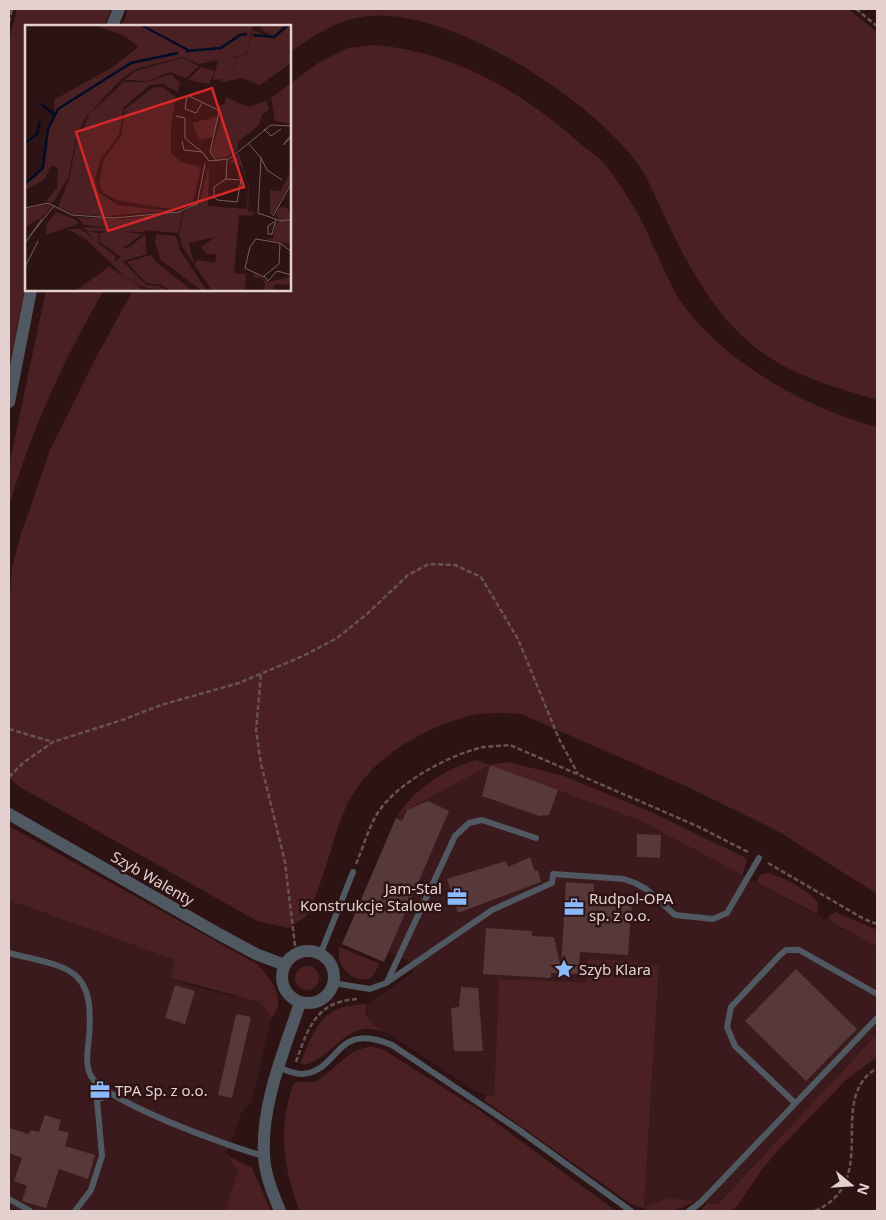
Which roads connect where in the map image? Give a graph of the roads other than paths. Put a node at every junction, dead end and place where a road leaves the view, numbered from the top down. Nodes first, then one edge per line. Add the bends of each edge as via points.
1 (119, 9) edge
2 (112, 25) edge
3 (31, 291) edge
4 (9, 402) edge
5 (9, 814) edge
6 (536, 838) dead end
7 (759, 858) road end
8 (353, 872) road end
9 (9, 953) edge
10 (320, 955) junction
11 (285, 965) junction
12 (333, 983) junction
13 (386, 983) junction
14 (877, 994) edge
15 (300, 1002) junction
16 (877, 1018) edge
17 (279, 1068) junction
18 (111, 1094) junction
19 (795, 1103) junction
20 (264, 1156) junction
21 (9, 1200) edge
22 (30, 1211) edge
23 (75, 1211) edge
24 (280, 1211) edge
25 (631, 1211) edge
26 (689, 1211) edge

1 - 2 street
3 - 4 street
5 - 11 street, Szyb Walenty via 217,933
6 - 13 lane via 482,820 469,823 456,836
7 - 13 lane via 727,913 713,920 675,916 646,889 624,879 553,874 552,883 492,910
8 - 10 lane
9 - 18 lane via 62,968 81,979 90,1010 87,1060 90,1075
10 - 11 street via 312,952 296,954
10 - 12 street via 331,966
11 - 15 street via 283,988
12 - 13 lane via 370,988
12 - 15 street via 324,998 308,1004
14 - 19 lane via 792,949 780,955 731,1007 727,1027 734,1046
15 - 17 street
16 - 19 lane
17 - 20 street via 269,1105
17 - 25 lane via 300,1074 312,1072 343,1045 360,1038 376,1038 392,1045 519,1130
18 - 20 lane via 144,1112
18 - 23 lane via 97,1100 102,1156 91,1190
19 - 26 lane
20 - 24 street via 270,1188
21 - 22 lane

